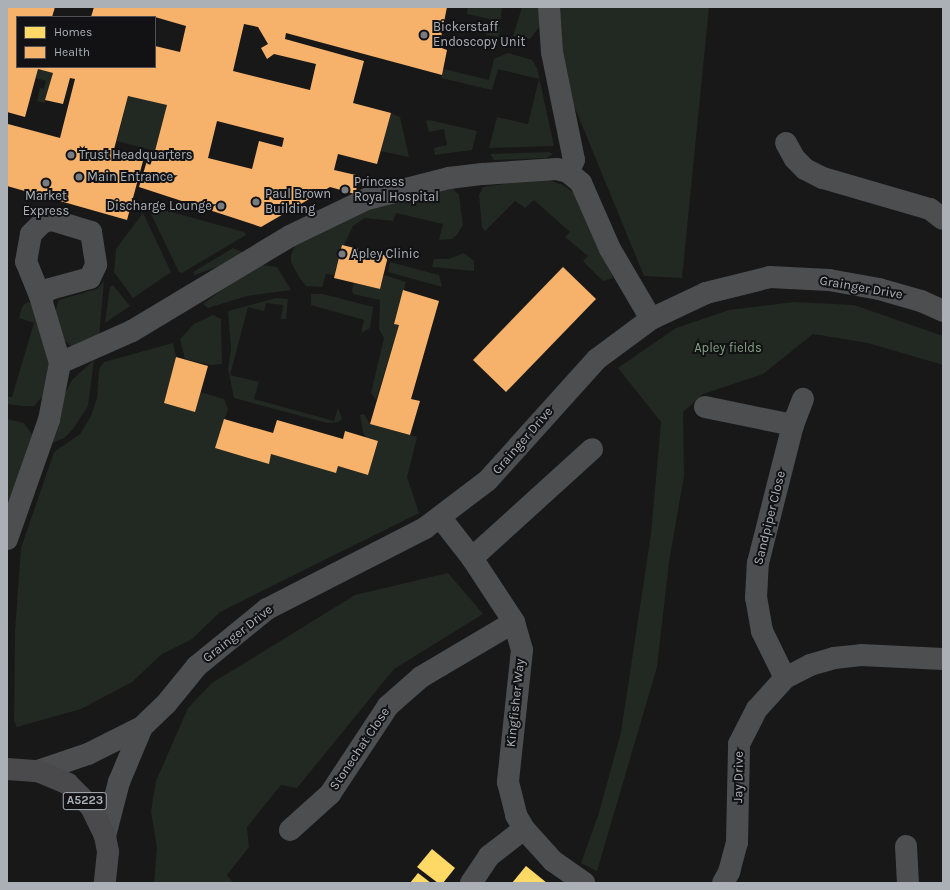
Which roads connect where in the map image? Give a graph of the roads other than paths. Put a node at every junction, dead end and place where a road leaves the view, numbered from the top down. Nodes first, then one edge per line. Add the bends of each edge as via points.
1 (549, 7) edge
2 (786, 143) dead end
3 (568, 172) junction
4 (943, 218) edge
5 (40, 296) dead end
6 (943, 311) edge
7 (650, 319) junction
8 (60, 363) junction
9 (803, 399) dead end
10 (705, 407) dead end
11 (793, 425) junction
12 (592, 448) dead end
13 (440, 517) junction
14 (7, 535) edge
15 (7, 539) edge
16 (472, 558) junction
17 (514, 622) junction
18 (943, 660) edge
19 (785, 678) junction
20 (142, 727) junction
21 (7, 768) edge
22 (38, 771) junction
23 (524, 829) junction
24 (290, 830) dead end
25 (106, 844) junction
26 (906, 846) dead end
27 (105, 883) edge
28 (121, 883) edge
29 (470, 883) edge
30 (584, 883) edge
31 (723, 883) edge
32 (908, 883) edge

1 - 3 street via 552,52 574,160
2 - 4 street via 795,159 805,169 823,178 886,194 930,209
3 - 7 street via 581,183 610,249
3 - 8 street via 557,169 448,178 367,199 290,236 132,331
5 - 8 street
6 - 7 street, Grainger Drive via 921,300 879,289 829,280 770,277 706,293
7 - 13 street, Grainger Drive via 597,359 488,480
8 - 14 street via 49,420
9 - 11 street, Sandpiper Close
10 - 11 street
11 - 19 street, Sandpiper Close via 758,563 756,598 762,631
12 - 16 street
13 - 16 street, Kingfisher Way
13 - 20 street, Grainger Drive via 425,528 268,609 197,666 166,704
14 - 15 street
16 - 17 street, Kingfisher Way
17 - 23 street, Kingfisher Way via 522,650 522,671 508,782 516,815
17 - 24 street, Stonechat Close via 421,677 388,706 330,794
18 - 19 street, Jay Drive via 861,655 834,658 810,665
19 - 31 street, Jay Drive via 757,709 739,744 737,843 729,872
20 - 22 street, Grainger Drive via 88,754
20 - 25 street, Grainger Drive via 119,782
21 - 22 main road, A5223
22 - 25 main road, A5223 via 68,784 91,807
23 - 29 street via 489,856
23 - 30 street, Kingfisher Way via 553,862
25 - 27 main road
25 - 28 main road, A5223
26 - 32 street

